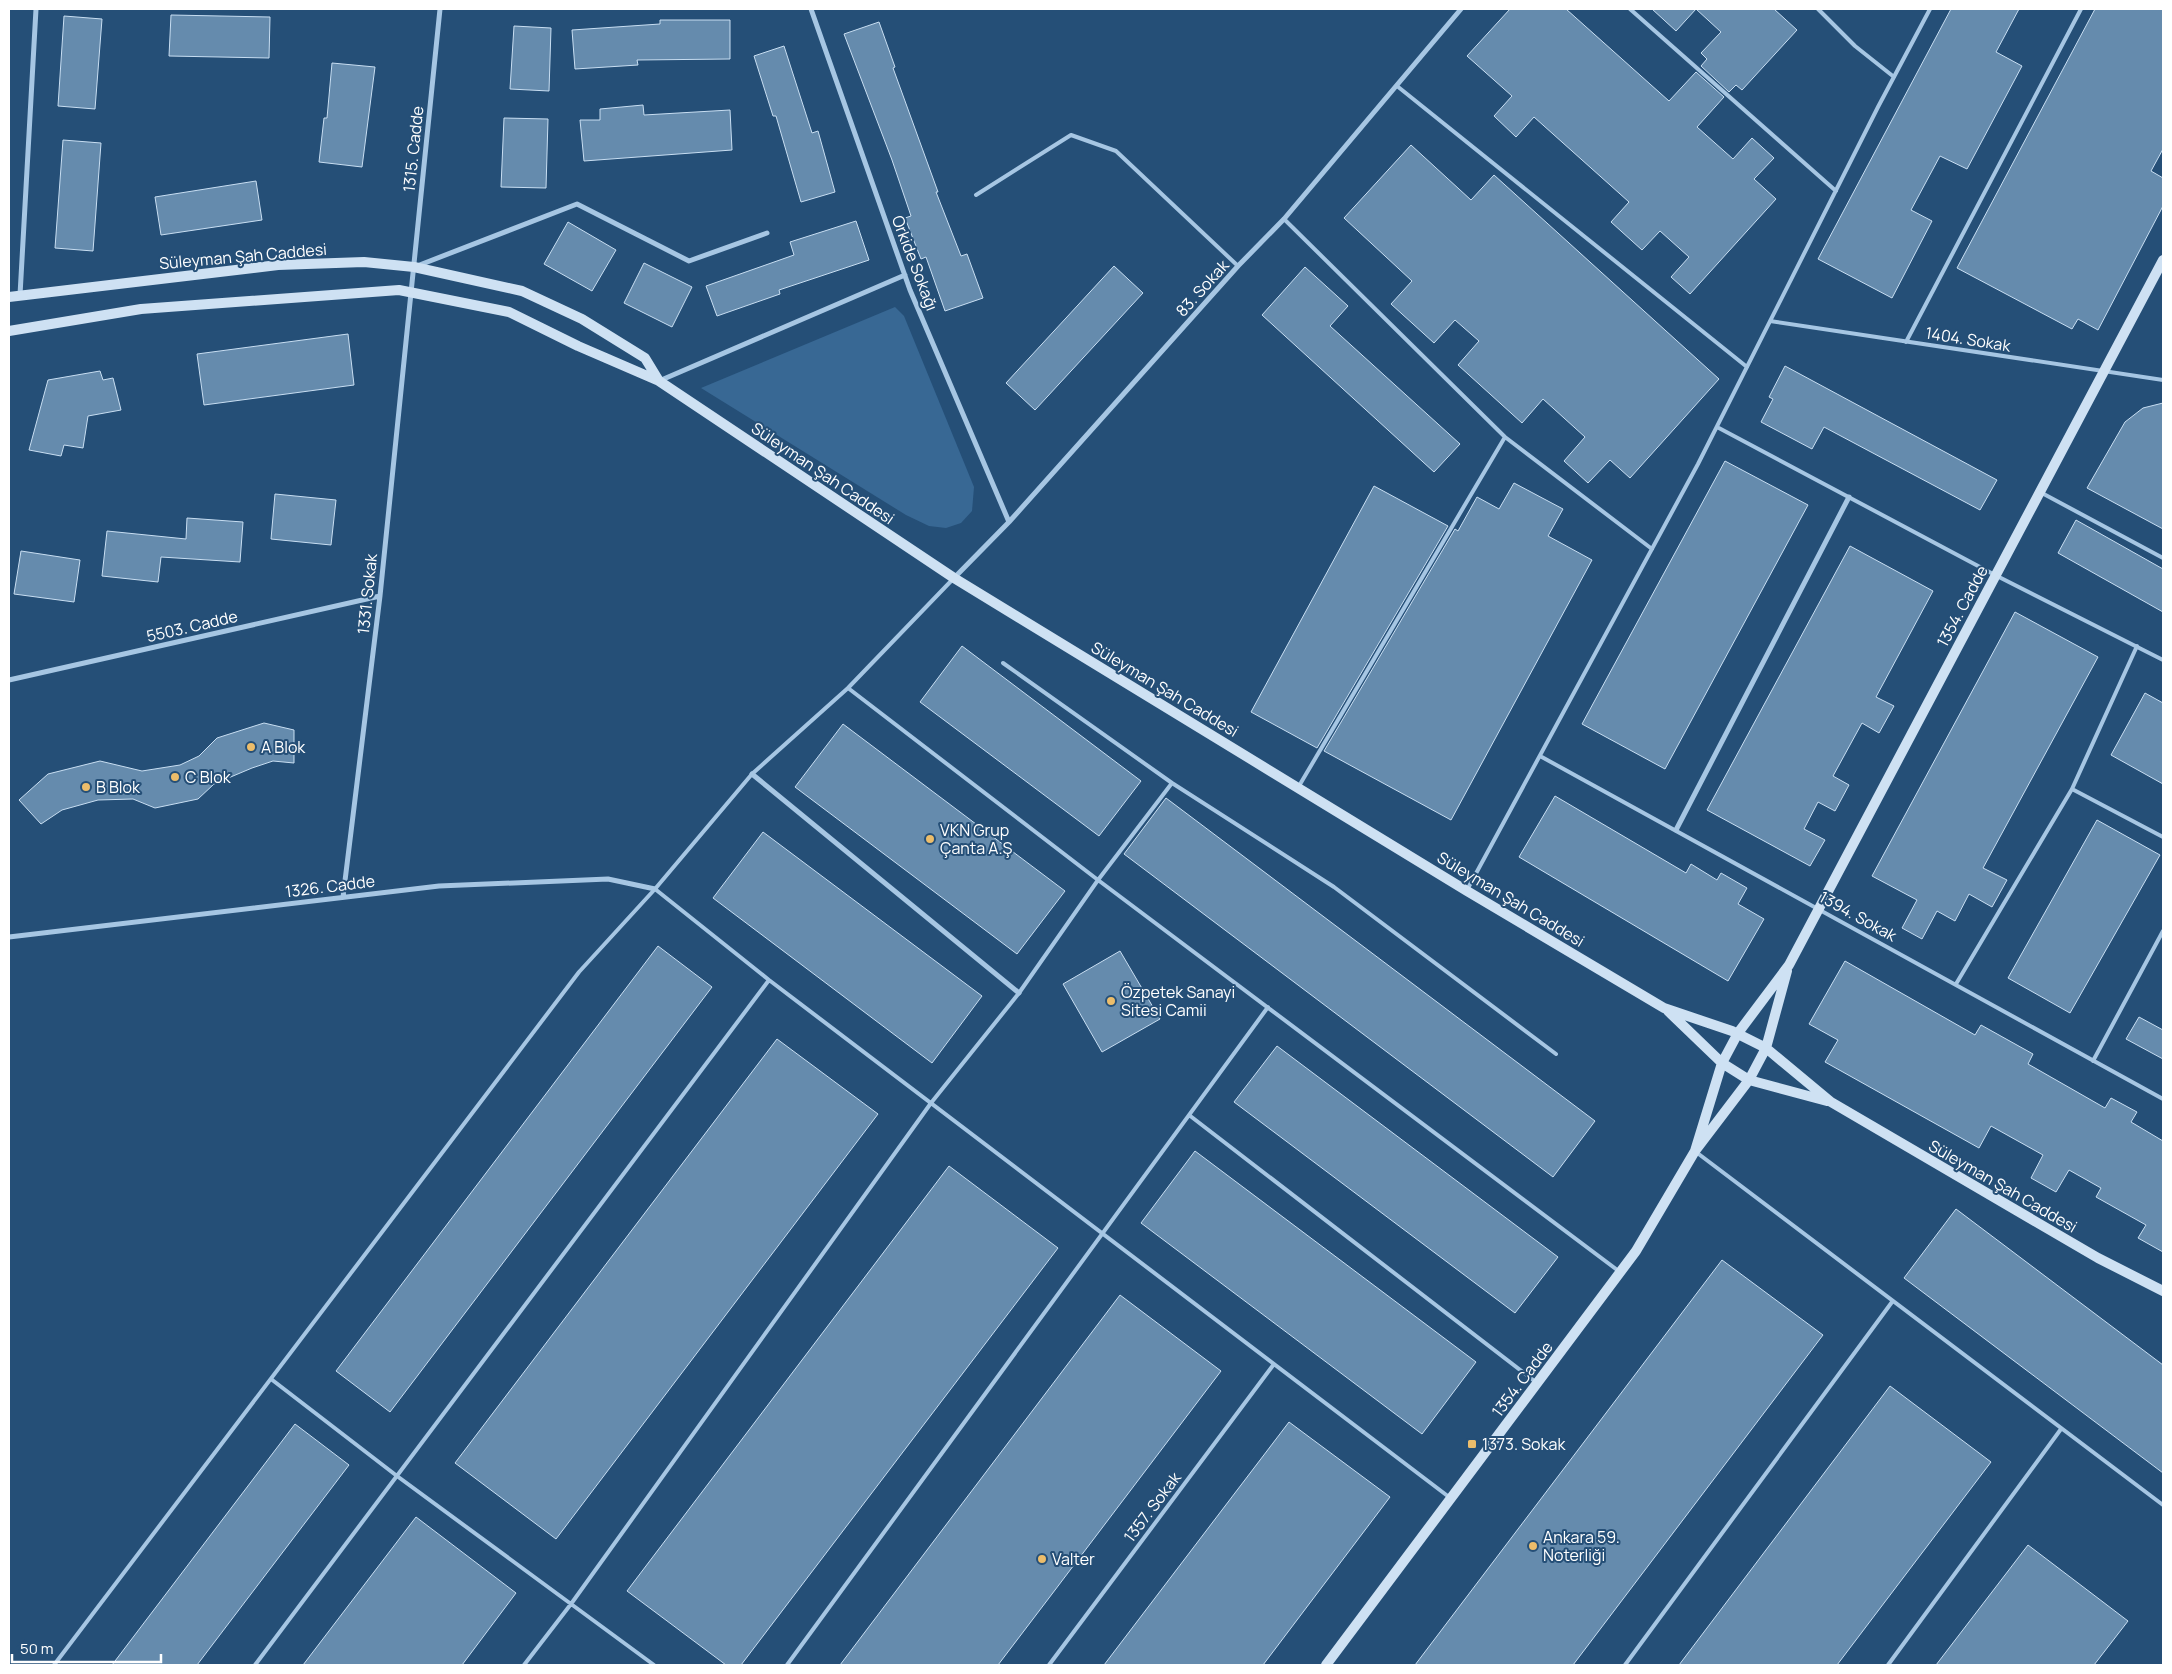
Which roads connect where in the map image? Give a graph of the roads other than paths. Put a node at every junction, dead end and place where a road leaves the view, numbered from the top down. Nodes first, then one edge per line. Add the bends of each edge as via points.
1 (36, 9) edge
2 (440, 9) edge
3 (810, 9) edge
4 (1461, 9) edge
5 (1630, 9) edge
6 (1818, 9) edge
7 (1930, 9) edge
8 (2081, 9) edge
9 (1894, 77) junction
10 (1397, 86) junction
11 (1836, 191) junction
12 (976, 195) dead end
13 (1284, 219) junction
14 (767, 233) dead end
15 (2163, 260) edge
16 (1238, 266) junction
17 (414, 267) junction
18 (905, 275) junction
19 (412, 293) junction
20 (20, 296) junction
21 (9, 297) edge
22 (1770, 321) junction
23 (9, 331) edge
24 (1906, 342) junction
25 (1747, 367) junction
26 (2103, 373) junction
27 (2163, 380) edge
28 (658, 381) junction
29 (1717, 427) junction
30 (1505, 437) junction
31 (2040, 492) junction
32 (1849, 497) junction
33 (1009, 522) junction
34 (1652, 549) junction
35 (2163, 558) edge
36 (1996, 575) junction
37 (954, 578) junction
38 (380, 596) junction
39 (2136, 646) junction
40 (2163, 660) edge
41 (1003, 663) dead end
42 (9, 680) edge
43 (848, 688) junction
44 (1540, 756) junction
45 (752, 774) junction
46 (1172, 782) junction
47 (1298, 788) junction
48 (2072, 789) junction
49 (1676, 830) junction
50 (2163, 837) edge
51 (1098, 880) junction
52 (655, 889) junction
53 (1467, 891) junction
54 (343, 897) junction
55 (1819, 909) junction
56 (2163, 931) edge
57 (9, 937) edge
58 (1789, 966) junction
59 (769, 980) junction
60 (1956, 984) junction
61 (1019, 993) junction
62 (1268, 1007) junction
63 (1664, 1008) junction
64 (1738, 1033) junction
65 (1766, 1048) junction
66 (1556, 1054) dead end
67 (2093, 1061) junction
68 (1722, 1063) junction
69 (1749, 1080) junction
70 (2163, 1100) edge
71 (1831, 1102) junction
72 (931, 1103) junction
73 (1188, 1115) junction
74 (1695, 1151) junction
75 (1102, 1233) junction
76 (1620, 1272) junction
77 (2163, 1291) edge
78 (1892, 1302) junction
79 (1274, 1364) junction
80 (271, 1380) junction
81 (1537, 1383) junction
82 (2061, 1429) junction
83 (397, 1476) junction
84 (1451, 1498) junction
85 (2163, 1505) edge
86 (571, 1604) junction
87 (54, 1665) edge
88 (255, 1665) edge
89 (524, 1665) edge
90 (654, 1665) edge
91 (787, 1665) edge
92 (1049, 1665) edge
93 (1326, 1665) edge
94 (1624, 1665) edge
95 (1888, 1665) edge

1 - 20 street
2 - 17 street, 1315. Cadde
3 - 18 street, Orkide Sokağı
4 - 10 street, 83. Sokak
5 - 11 lane
6 - 9 lane via 1855,46
7 - 9 lane
8 - 24 lane
9 - 11 lane
10 - 13 street, 83. Sokak
10 - 25 lane
11 - 22 lane
12 - 16 lane via 1071,135 1116,152
13 - 16 street, 83. Sokak
13 - 30 lane
14 - 17 street via 688,261 577,204
15 - 26 main road, 1354. Cadde
16 - 33 street, 83. Sokak
17 - 19 street, 1315. Cadde
17 - 20 main road, Süleyman Şah Caddesi via 364,262 278,265
17 - 28 main road, Süleyman Şah Caddesi via 522,291 582,319 645,358
18 - 28 street
18 - 33 street, Orkide Sokağı
19 - 23 main road, Süleyman Şah Caddesi via 399,290 141,309
19 - 28 main road, Süleyman Şah Caddesi via 509,312
19 - 38 street, 1331. Sokak
20 - 21 main road, Süleyman Şah Caddesi
22 - 24 lane, 1404. Sokak
22 - 25 lane
24 - 26 lane, 1404. Sokak
25 - 29 lane
26 - 27 lane, 1404. Sokak
26 - 31 main road, 1354. Cadde
28 - 37 main road, Süleyman Şah Caddesi
29 - 32 lane
29 - 34 lane
30 - 34 lane
30 - 47 lane
31 - 35 lane
31 - 36 main road, 1354. Cadde
32 - 36 lane
32 - 49 street
33 - 37 street, 83. Sokak
34 - 44 lane
36 - 39 lane
36 - 55 main road, 1354. Cadde
37 - 43 lane
37 - 47 main road, Süleyman Şah Caddesi
38 - 42 street, 5503. Cadde
38 - 54 street, 1331. Sokak
39 - 40 lane
39 - 48 lane
41 - 46 lane
43 - 45 lane
43 - 51 lane
44 - 49 lane, 1394. Sokak
44 - 53 lane
45 - 52 lane
45 - 61 street
46 - 51 lane
46 - 66 lane via 1334,888
47 - 53 main road, Süleyman Şah Caddesi
48 - 50 lane
48 - 60 lane
49 - 55 lane, 1394. Sokak
51 - 61 lane
51 - 62 lane
52 - 54 street, 1326. Cadde via 608,879 439,886
52 - 59 lane
52 - 80 lane via 579,972
53 - 63 main road, Süleyman Şah Caddesi
54 - 57 street, 1326. Cadde
55 - 58 main road, 1354. Cadde
55 - 60 lane, 1394. Sokak
56 - 67 lane
58 - 64 main road, 1354. Cadde
58 - 65 main road, 1354. Cadde
59 - 72 lane
59 - 83 lane
60 - 67 lane, 1394. Sokak
61 - 72 lane
62 - 73 lane
62 - 76 lane
63 - 64 main road
63 - 68 main road
64 - 65 main road
64 - 68 main road, 1354. Cadde
65 - 69 main road, 1354. Cadde
65 - 71 main road
67 - 70 lane, 1394. Sokak
68 - 69 main road
68 - 74 main road, 1354. Cadde
69 - 71 main road
69 - 74 main road, 1354. Cadde
71 - 77 main road, Süleyman Şah Caddesi via 2098,1258
72 - 75 lane
72 - 86 lane
73 - 75 lane
73 - 81 lane
74 - 76 main road, 1354. Cadde via 1636,1251
74 - 78 lane
75 - 79 lane
75 - 91 lane
76 - 81 main road, 1354. Cadde
78 - 82 lane
78 - 94 lane
79 - 84 lane
79 - 92 lane, 1357. Sokak
80 - 83 lane
80 - 87 lane
81 - 84 main road, 1354. Cadde
82 - 85 lane
82 - 95 lane
83 - 86 lane
83 - 88 lane
84 - 93 main road, 1354. Cadde
86 - 89 lane
86 - 90 lane

